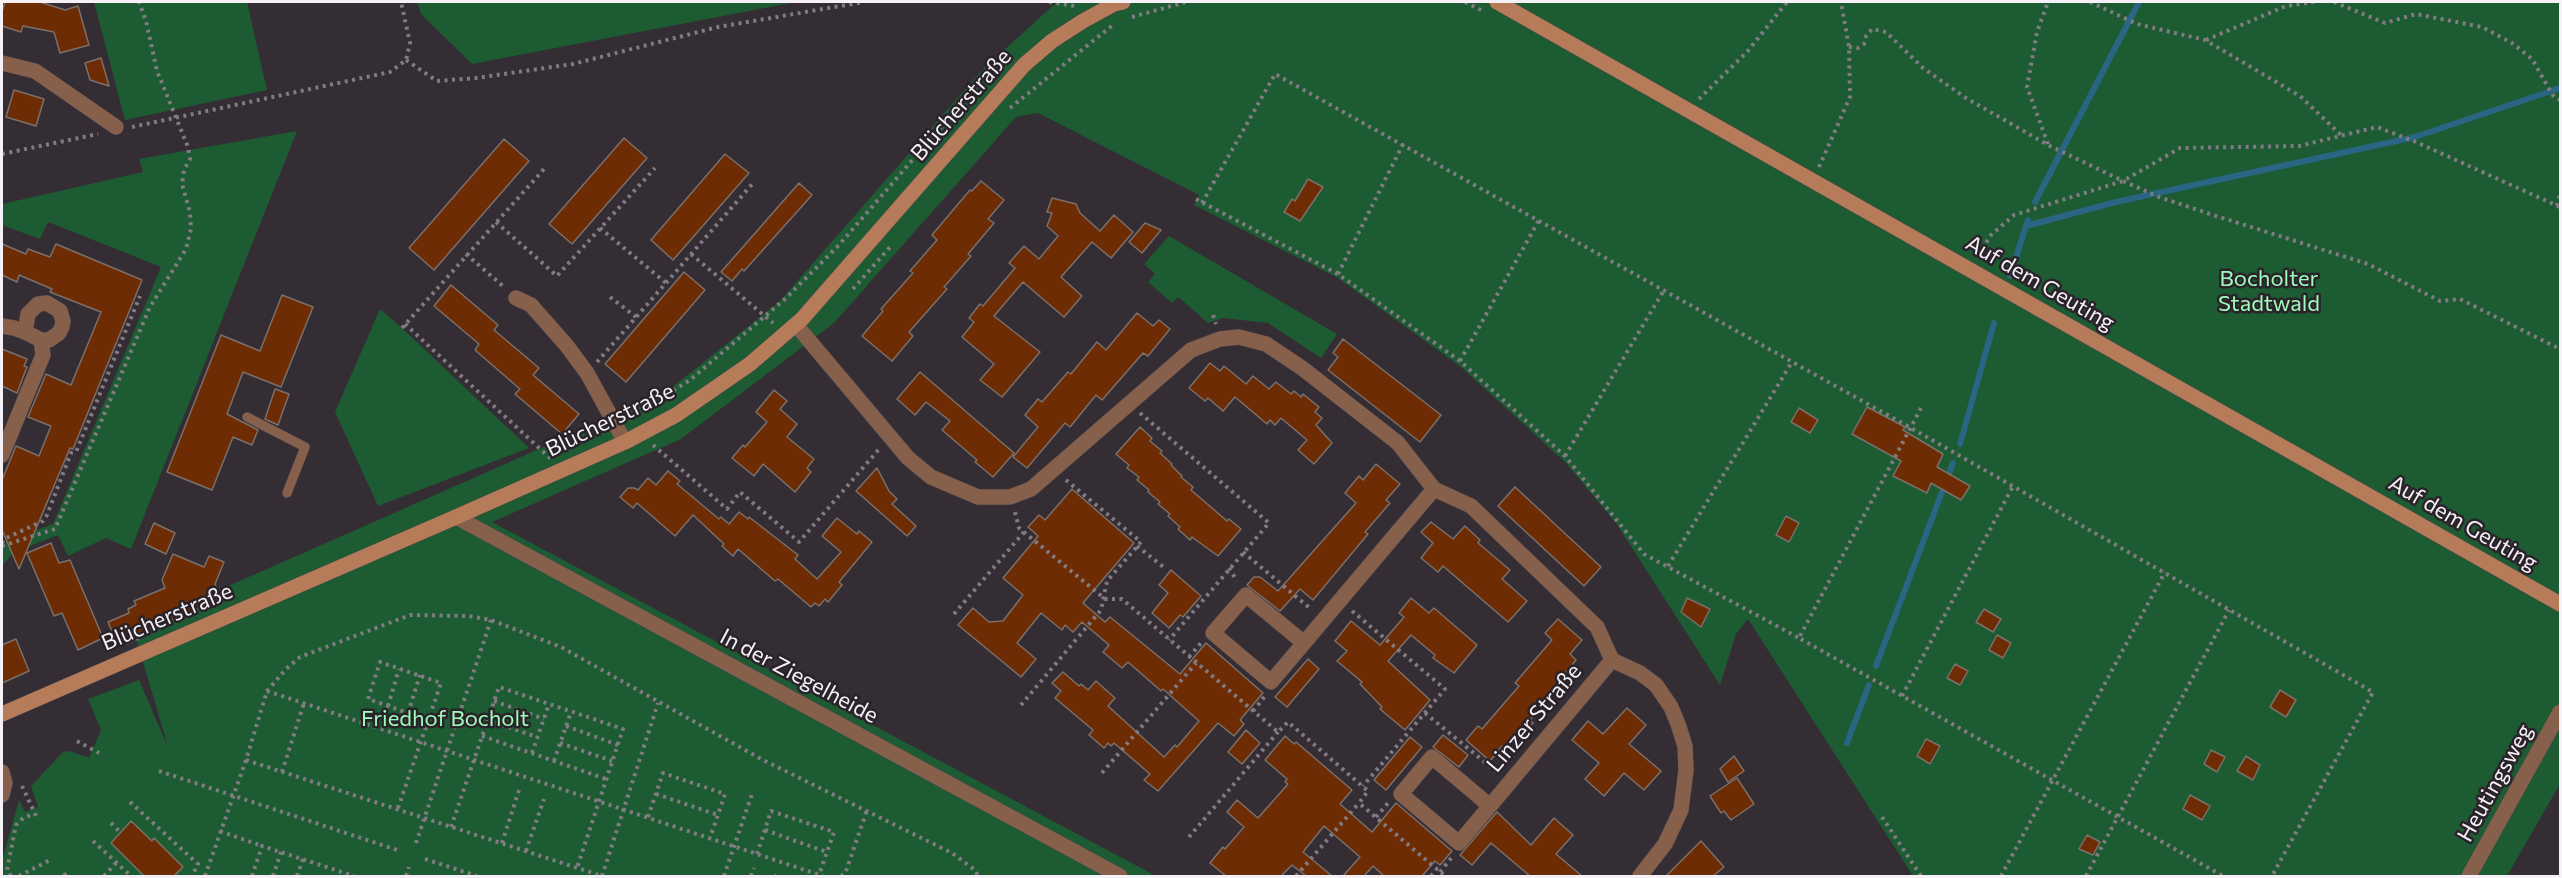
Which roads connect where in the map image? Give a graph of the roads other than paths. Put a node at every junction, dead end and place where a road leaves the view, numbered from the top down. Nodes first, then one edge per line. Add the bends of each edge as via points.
1 (1123, 2) edge
2 (1497, 2) edge
3 (2, 63) edge
4 (118, 129) road end
5 (516, 298) road end
6 (2, 326) edge
7 (791, 329) junction
8 (25, 332) junction
9 (41, 340) junction
10 (247, 417) dead end
11 (625, 442) junction
12 (2, 455) edge
13 (1434, 489) junction
14 (287, 493) dead end
15 (456, 516) junction
16 (2560, 604) edge
17 (1304, 644) junction
18 (1612, 660) junction
19 (2560, 712) edge
20 (2, 714) edge
21 (2, 772) edge
22 (2, 795) edge
23 (1490, 806) junction
24 (1120, 876) edge
25 (1642, 876) edge
26 (2469, 876) edge

1 - 7 street, Blücherstraße via 1083,21 1024,65
2 - 16 street, Auf dem Geuting
3 - 4 street via 35,71
5 - 11 street via 531,305 587,374
6 - 8 street
7 - 11 street, Blücherstraße via 750,364 684,410
7 - 13 street via 908,459 931,477 978,497 1010,497 1031,489 1191,350 1220,339 1239,337 1266,344 1302,368 1398,443
8 - 9 street
8 - 9 street via 32,308 53,305 62,315 62,327 55,337
9 - 12 street via 43,355
10 - 14 lane via 305,447
11 - 15 street, Blücherstraße
13 - 17 street
13 - 18 street via 1471,506 1519,551 1597,627
15 - 20 street, Blücherstraße
15 - 24 street, In der Ziegelheide
17 - 17 street via 1271,682 1213,633 1246,595
18 - 23 street, Linzer Straße
18 - 25 street via 1656,685 1671,707 1685,746 1681,810 1665,844
19 - 26 street, Heutingsweg
21 - 22 street
23 - 23 street, Linzer Straße via 1459,843 1401,794 1432,757

